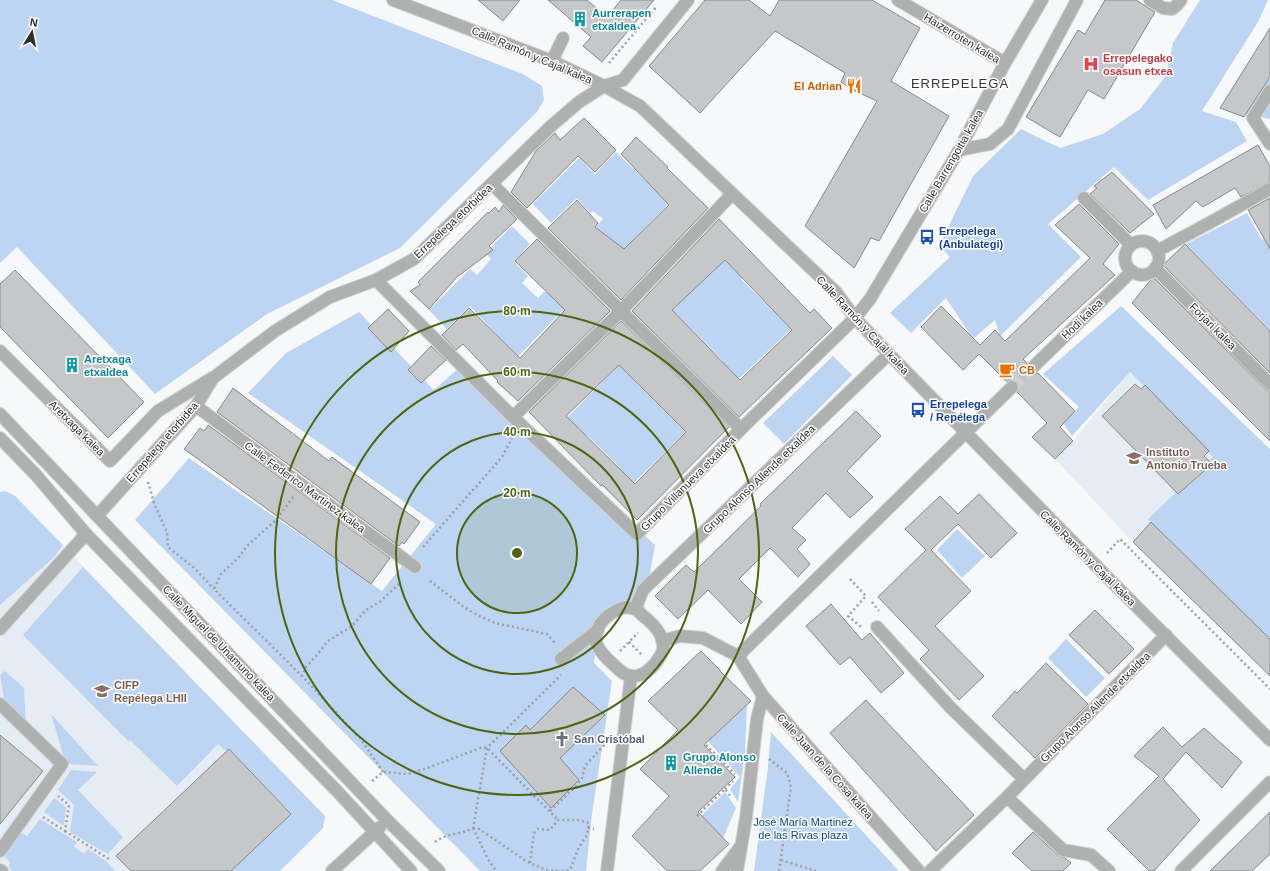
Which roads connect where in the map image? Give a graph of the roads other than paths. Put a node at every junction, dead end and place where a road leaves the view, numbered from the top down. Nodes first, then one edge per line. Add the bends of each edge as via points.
1 (393, 0) edge
2 (898, 0) edge
3 (1042, 0) edge
4 (1077, 0) edge
5 (1150, 0) edge
6 (1180, 0) edge
7 (687, 1) edge
8 (563, 38) dead end
9 (552, 61) junction
10 (1005, 63) junction
11 (604, 86) junction
12 (1270, 91) edge
13 (1270, 144) edge
14 (959, 150) junction
15 (492, 184) junction
16 (1270, 189) edge
17 (732, 194) junction
18 (1084, 198) dead end
19 (1131, 246) junction
20 (1157, 250) junction
21 (1155, 268) junction
22 (1132, 270) junction
23 (376, 280) junction
24 (621, 311) junction
25 (855, 318) junction
26 (0, 351) edge
27 (889, 354) junction
28 (1032, 368) tunnel mouth
29 (213, 378) junction
30 (1270, 384) edge
31 (1012, 387) tunnel mouth
32 (196, 406) junction
33 (0, 414) edge
34 (517, 420) junction
35 (11, 426) junction
36 (741, 429) junction
37 (966, 433) junction
38 (0, 437) edge
39 (97, 516) junction
40 (86, 534) junction
41 (415, 567) dead end
42 (635, 609) junction
43 (877, 627) road end
44 (0, 629) edge
45 (598, 630) junction
46 (1166, 636) junction
47 (662, 641) junction
48 (738, 656) junction
49 (562, 659) road end
50 (631, 676) junction
51 (763, 696) junction
52 (0, 704) edge
53 (1270, 740) edge
54 (1024, 779) junction
55 (1270, 782) edge
56 (1007, 797) junction
57 (387, 820) junction
58 (375, 832) junction
59 (742, 845) junction
60 (0, 851) edge
61 (332, 871) edge
62 (411, 871) edge
63 (439, 871) edge
64 (607, 871) edge
65 (722, 871) edge
66 (737, 871) edge
67 (919, 871) edge
68 (930, 871) edge
69 (1109, 871) edge
70 (1181, 871) edge

1 - 9 street, Calle Ramón y Cajal kalea
2 - 10 street, Haizerroten kalea
3 - 10 street, Calle Barrengoitia kalea
4 - 14 street via 1008,129 990,144
5 - 6 street via 1163,8 1172,9
7 - 11 street, Errepelega etorbidea via 623,80
8 - 9 street
9 - 11 street, Calle Ramón y Cajal kalea
10 - 14 street, Calle Barrengoitia kalea
11 - 15 street, Errepelega etorbidea via 579,102
11 - 17 street, Calle Ramón y Cajal kalea via 640,106
12 - 13 street via 1253,118
14 - 25 street, Calle Barrengoitia kalea via 870,299
15 - 23 street, Errepelega etorbidea via 414,259
15 - 24 street, Grupo Villanueva etxaldea
16 - 20 street
17 - 24 street
17 - 25 street, Calle Ramón y Cajal kalea via 836,292
18 - 19 street
19 - 20 street via 1145,241
19 - 22 street via 1126,254 1126,260
20 - 21 street via 1159,260
21 - 22 street via 1143,275
21 - 30 street, Forjari kalea
22 - 28 street, Hodi kalea
23 - 29 street, Errepelega etorbidea via 323,300 275,331
23 - 34 street, Grupo Villanueva etxaldea
24 - 34 street
24 - 36 street, Grupo Villanueva etxaldea
25 - 27 street, Calle Ramón y Cajal kalea
25 - 36 street, Grupo Villanueva etxaldea
26 - 29 street, Aretxaga kalea via 110,461 158,411
27 - 37 street, Calle Ramón y Cajal kalea
27 - 42 street, Grupo Alonso Allende etxaldea via 644,590
29 - 32 street, Errepelega etorbidea
31 - 37 street
32 - 39 street, Errepelega etorbidea
32 - 41 street, Calle Federico Martínez kalea
33 - 35 street, Calle Miguel de Unamuno kalea
34 - 36 street, Grupo Villanueva etxaldea via 637,534
35 - 38 street
35 - 39 street, Calle Miguel de Unamuno kalea
37 - 46 street, Calle Ramón y Cajal kalea
37 - 48 street
38 - 40 street, Calle Miguel de Unamuno kalea
39 - 57 street, Calle Miguel de Unamuno kalea
40 - 44 street
40 - 58 street, Calle Miguel de Unamuno kalea
42 - 45 street via 626,607 616,610 604,619
42 - 47 street via 656,627
43 - 54 street via 950,707
45 - 49 street
45 - 50 street via 596,642 600,650 621,672
46 - 53 street, Calle Ramón y Cajal kalea
46 - 54 street, Grupo Alonso Allende etxaldea
47 - 48 street via 680,636 703,638
47 - 50 street via 663,649 653,666 642,674
48 - 51 street, Calle Juan de la Cosa kalea
50 - 64 street
51 - 59 street via 757,719
51 - 67 street, Calle Juan de la Cosa kalea
52 - 60 street via 62,764
54 - 56 street, Grupo Alonso Allende etxaldea
55 - 70 street
56 - 68 street, Grupo Alonso Allende etxaldea
56 - 69 street via 1063,850 1091,855
57 - 58 street
57 - 63 street, Calle Miguel de Unamuno kalea
58 - 61 street
58 - 62 street, Calle Miguel de Unamuno kalea
59 - 65 street
59 - 66 street

